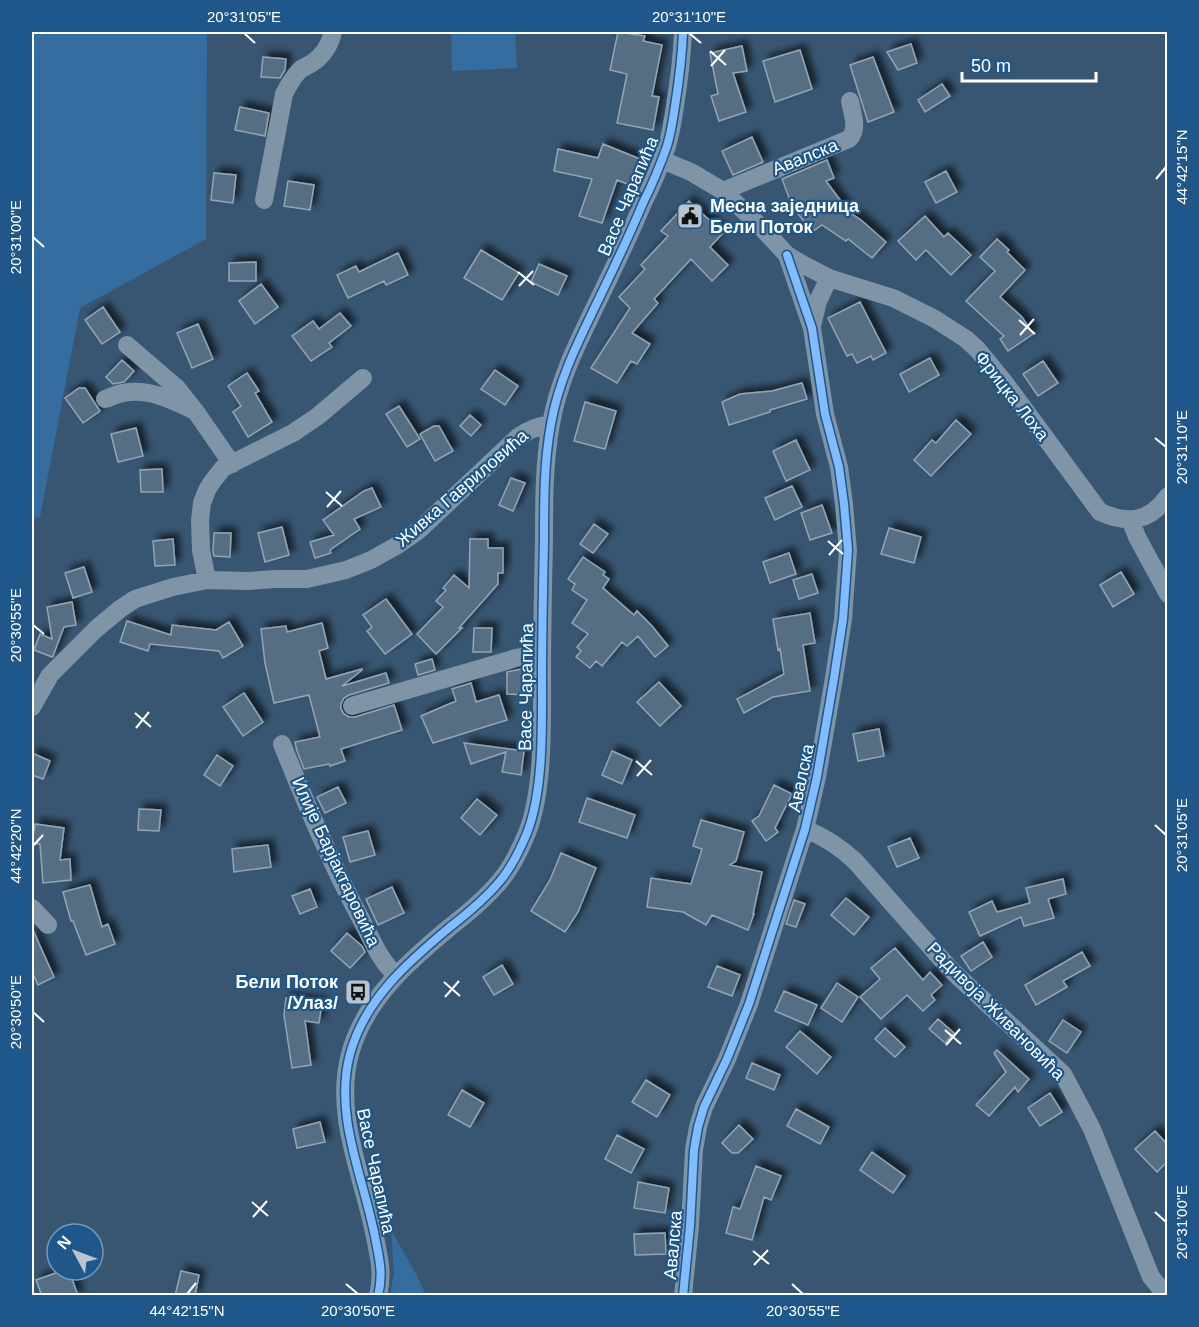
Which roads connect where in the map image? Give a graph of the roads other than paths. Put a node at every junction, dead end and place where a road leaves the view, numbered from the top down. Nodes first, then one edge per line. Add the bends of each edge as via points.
1 (333, 32) edge
2 (683, 32) edge
3 (850, 101) dead end
4 (662, 160) junction
5 (723, 191) junction
6 (264, 200) dead end
7 (787, 255) junction
8 (829, 278) junction
9 (812, 328) junction
10 (127, 345) dead end
11 (363, 378) dead end
12 (105, 399) dead end
13 (196, 412) junction
14 (551, 424) junction
15 (232, 464) junction
16 (1167, 496) edge
17 (1131, 521) junction
18 (207, 580) junction
19 (1167, 594) edge
20 (542, 653) junction
21 (32, 706) edge
22 (352, 706) dead end
23 (282, 744) dead end
24 (805, 829) junction
25 (32, 908) edge
26 (48, 925) dead end
27 (396, 975) junction
28 (378, 1296) edge
29 (683, 1296) edge
30 (1167, 1296) edge

1 - 6 street via 323,54 302,68 284,94
2 - 4 street, Васе Чарапића via 680,79
3 - 5 street, Авалска via 855,129 849,139
4 - 5 street, Авалска
4 - 14 street, Васе Чарапића via 566,369
5 - 7 street, Авалска
7 - 8 street, Авалска
7 - 9 street, Авалска
8 - 9 street, Авалска via 818,301
8 - 17 street, Фрицка Лоха via 893,298 966,339 1005,383 1100,512
9 - 24 street, Авалска via 825,414 839,467 848,550 834,678
10 - 13 street via 177,388
11 - 15 street via 293,433
12 - 13 street via 139,392 174,400
13 - 15 street
14 - 18 street, Живка Гавриловића via 518,436 419,530 371,560 307,579
14 - 20 street, Васе Чарапића via 545,484
15 - 18 street via 223,468 212,482 202,503 201,550
16 - 17 street via 1152,513
17 - 19 street
18 - 21 street, Живка Гавриловића via 135,599 120,609 50,675
20 - 22 street
20 - 27 street, Васе Чарапића via 539,770 533,816 523,841 510,867 490,892
23 - 27 street, Илије Барјактаровића via 352,903 381,957
24 - 29 street, Авалска via 749,1004 698,1128
24 - 30 street, Радивоја Живановића via 840,847 855,861 951,970 1063,1074 1092,1129 1151,1277
25 - 26 street
27 - 28 street, Васе Чарапића via 359,1030 349,1057 345,1091 382,1273

